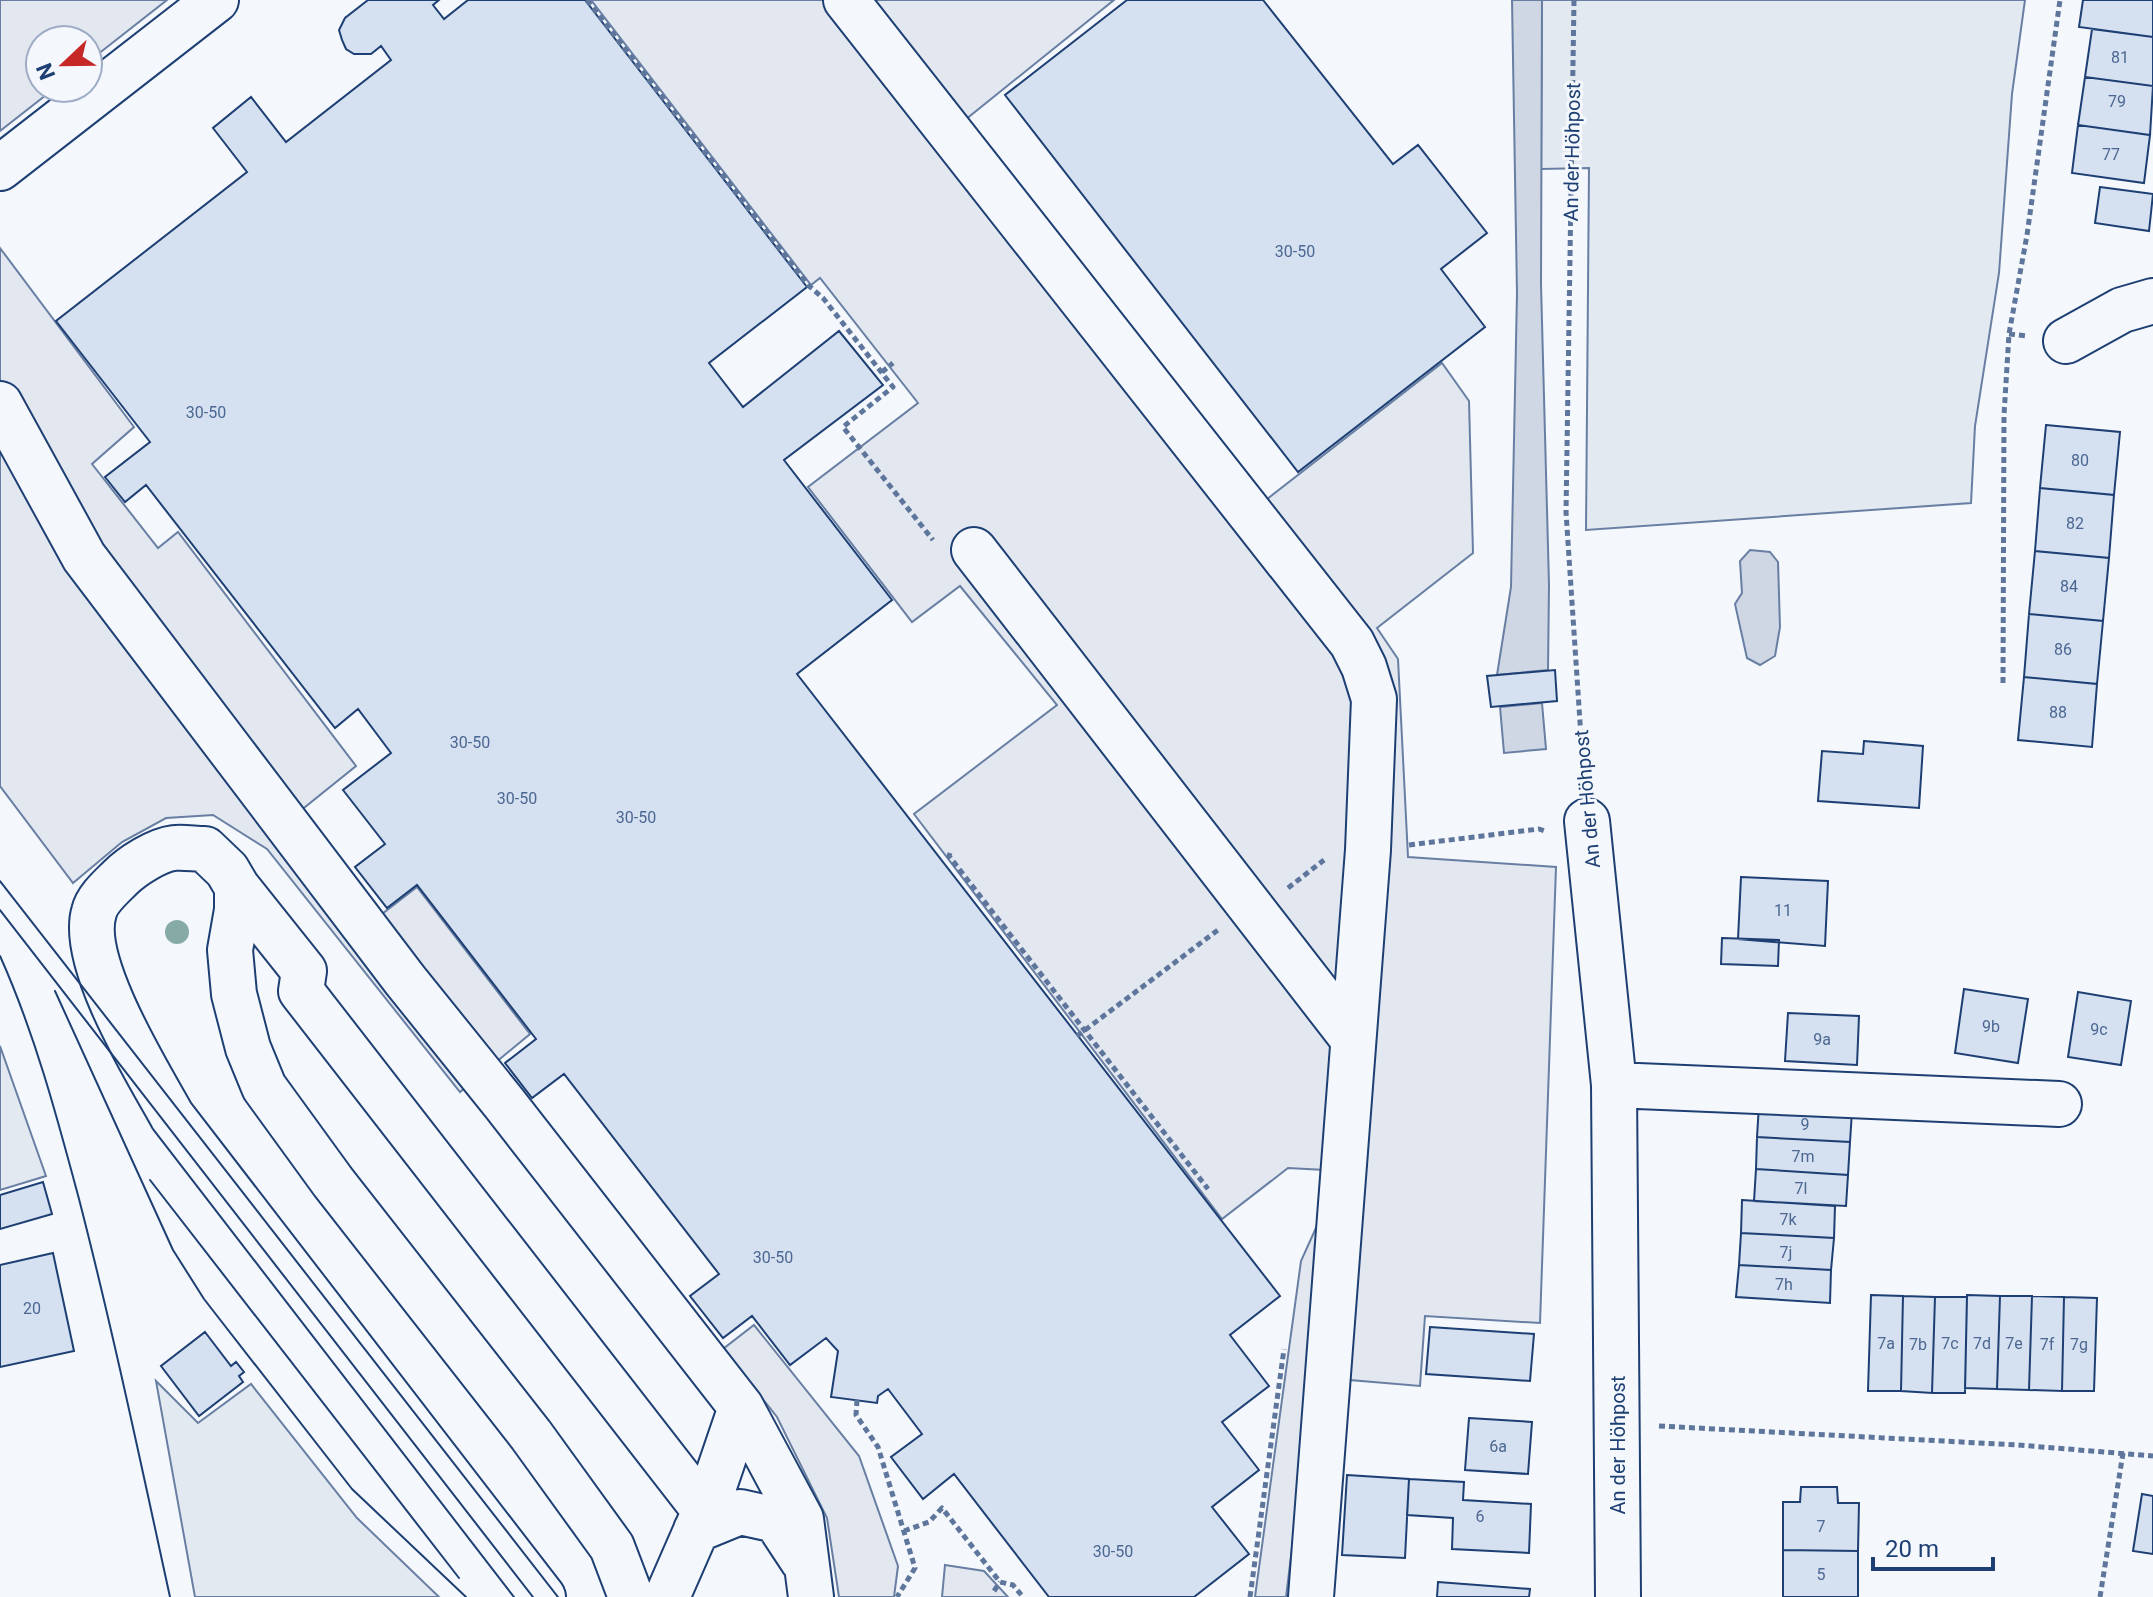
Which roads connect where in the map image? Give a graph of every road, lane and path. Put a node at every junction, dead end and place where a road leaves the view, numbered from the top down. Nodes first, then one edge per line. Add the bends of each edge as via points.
1 (216, 0) edge
2 (587, 0) edge
3 (846, 0) edge
4 (1574, 0) edge
5 (2060, 0) edge
6 (0, 168) edge
7 (2153, 301) edge
8 (2066, 341) dead end
9 (867, 353) junction
10 (861, 358) dead end
11 (893, 363) dead end
12 (882, 372) junction
13 (0, 404) edge
14 (955, 547) joint
15 (2003, 683) dead end
16 (1588, 830) junction
17 (1368, 850) junction
18 (950, 853) dead end
19 (237, 887) junction
20 (1353, 1039) junction
21 (1614, 1085) junction
22 (2059, 1104) dead end
23 (1208, 1189) dead end
24 (1285, 1339) dead end
25 (857, 1400) dead end
26 (741, 1407) junction
27 (1618, 1424) junction
28 (2123, 1453) junction
29 (2153, 1456) edge
30 (700, 1520) junction
31 (904, 1531) junction
32 (809, 1582) edge
33 (1000, 1582) junction
34 (994, 1591) dead end
35 (543, 1597) edge
36 (631, 1597) edge
37 (667, 1597) edge
38 (897, 1597) edge
39 (1023, 1597) edge
40 (1250, 1597) edge
41 (1311, 1597) edge
42 (1618, 1597) edge
43 (2100, 1597) edge

1 - 6 street
2 - 9 path
3 - 17 street via 1352,643 1374,699
4 - 16 path, An der Höhpost via 1566,512
5 - 15 path via 2009,334
7 - 8 street via 2122,310
9 - 10 path
9 - 12 path
11 - 12 path
12 - 14 path via 893,387 843,427
13 - 26 street via 84,557 405,980
14 - 20 street
16 - 17 path via 1539,829
16 - 21 street, An der Höhpost
17 - 20 street
18 - 23 path
19 - 30 street via 304,971 301,991
19 - 35 street via 205,849 171,848 123,875 94,911 92,937 103,981 172,1116
19 - 36 street via 230,950 234,994 264,1087 612,1547
20 - 41 street
21 - 22 street
21 - 27 street, An der Höhpost
24 - 40 path
25 - 31 path via 856,1415 878,1447
26 - 30 street
26 - 32 street via 801,1519
27 - 28 path
27 - 42 street, An der Höhpost
28 - 29 path
28 - 43 path
30 - 32 street via 740,1512 776,1520
30 - 37 street
31 - 33 path via 929,1522 942,1508
31 - 38 path via 915,1568
33 - 34 path
33 - 39 path via 1013,1585

